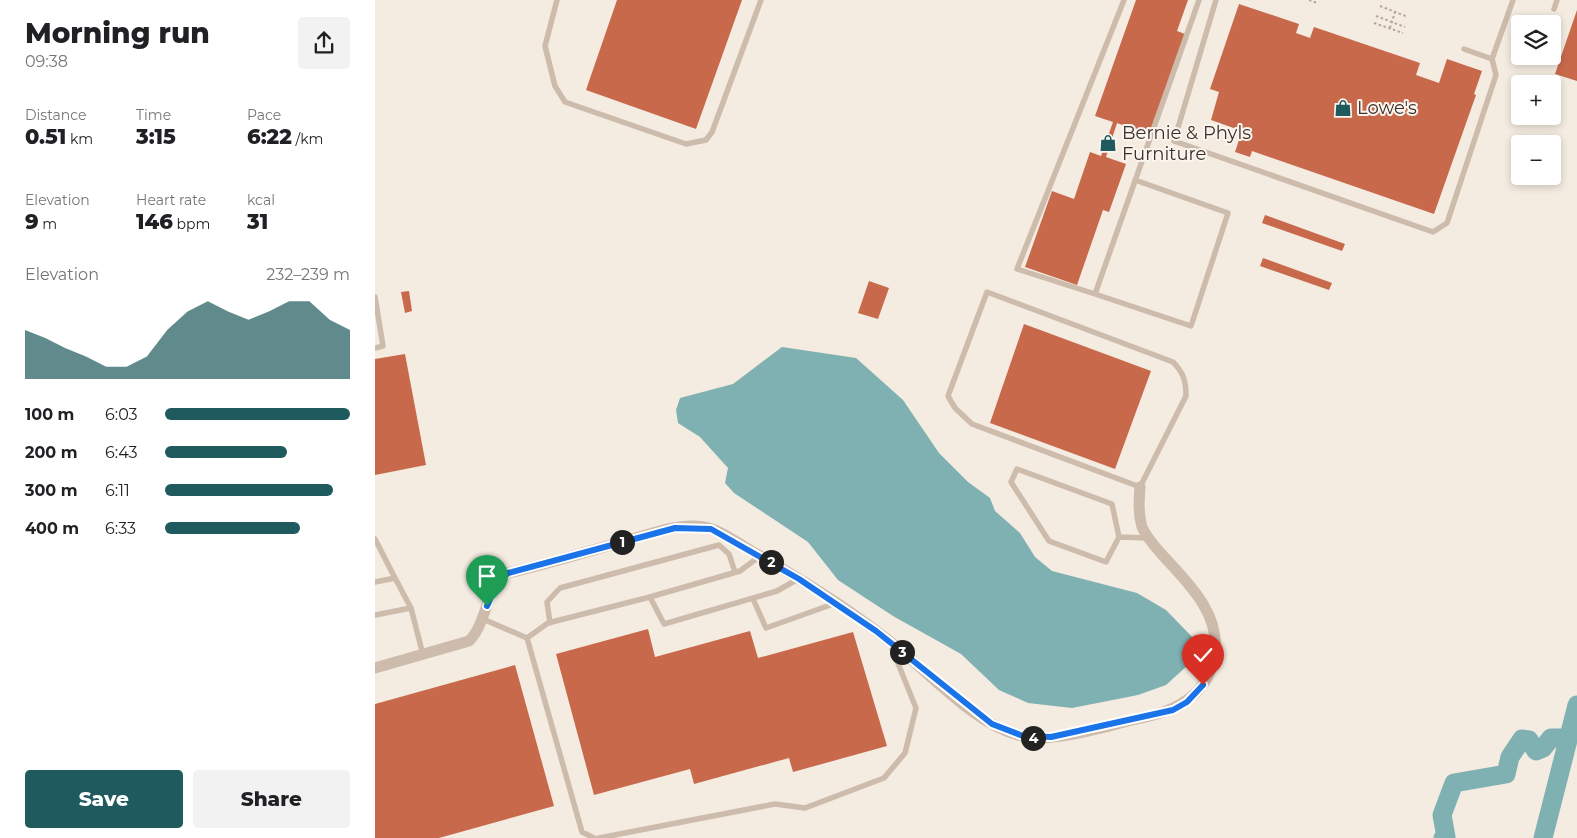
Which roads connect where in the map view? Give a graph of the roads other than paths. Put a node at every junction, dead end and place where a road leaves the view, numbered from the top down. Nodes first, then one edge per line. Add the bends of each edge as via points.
1 (557, 0) edge
2 (761, 0) edge
3 (1124, 0) edge
4 (1199, 0) edge
5 (1216, 0) edge
6 (1513, 0) edge
7 (1557, 0) edge
8 (1554, 9) dead end
9 (1464, 50) dead end
10 (1492, 59) junction
11 (1135, 180) junction
12 (1095, 294) junction
13 (375, 297) edge
14 (375, 348) edge
15 (1140, 488) junction
16 (1119, 537) junction
17 (1148, 538) junction
18 (375, 540) edge
19 (760, 556) junction
20 (735, 572) junction
21 (395, 578) junction
22 (799, 579) junction
23 (375, 582) edge
24 (650, 597) junction
25 (753, 599) junction
26 (836, 603) junction
27 (411, 608) junction
28 (375, 615) edge
29 (483, 619) junction
30 (550, 623) junction
31 (527, 638) junction
32 (889, 641) junction
33 (423, 655) junction
34 (375, 668) edge
35 (594, 838) edge
36 (599, 838) edge

1 - 2 lane via 545,46 555,86 565,102 686,144 706,140 712,132
3 - 12 lane via 1017,269
4 - 11 lane
5 - 10 lane via 1174,141 1433,232 1447,223 1496,75
6 - 10 lane
7 - 8 lane
9 - 10 lane
11 - 12 lane
11 - 12 lane via 1228,213 1191,326
13 - 14 lane via 383,346
15 - 15 lane via 1186,396 1186,383 1179,368 1173,362 987,292 948,396 955,408 973,424
15 - 17 street via 1140,519
16 - 16 lane via 1112,504 1017,469 1011,482 1049,541 1107,562
16 - 17 lane
17 - 32 street via 1200,600 1211,618 1216,636 1214,659 1207,677 1193,697 1173,710 1051,737 1023,736 983,718
18 - 21 lane
19 - 20 lane
19 - 22 street
19 - 29 street via 711,529 675,528 508,573 494,587
20 - 24 lane
20 - 30 lane via 729,554 719,545 643,564 560,588 547,602
21 - 23 lane
21 - 27 lane
22 - 25 lane
22 - 26 street
24 - 25 lane via 664,624
24 - 30 lane
25 - 26 lane via 767,628
26 - 32 street
27 - 28 lane
27 - 33 lane
29 - 31 lane
29 - 33 street via 469,641
30 - 31 lane
31 - 35 lane via 582,832
32 - 36 lane via 916,708 905,753 884,778 805,808 775,804
33 - 34 street

